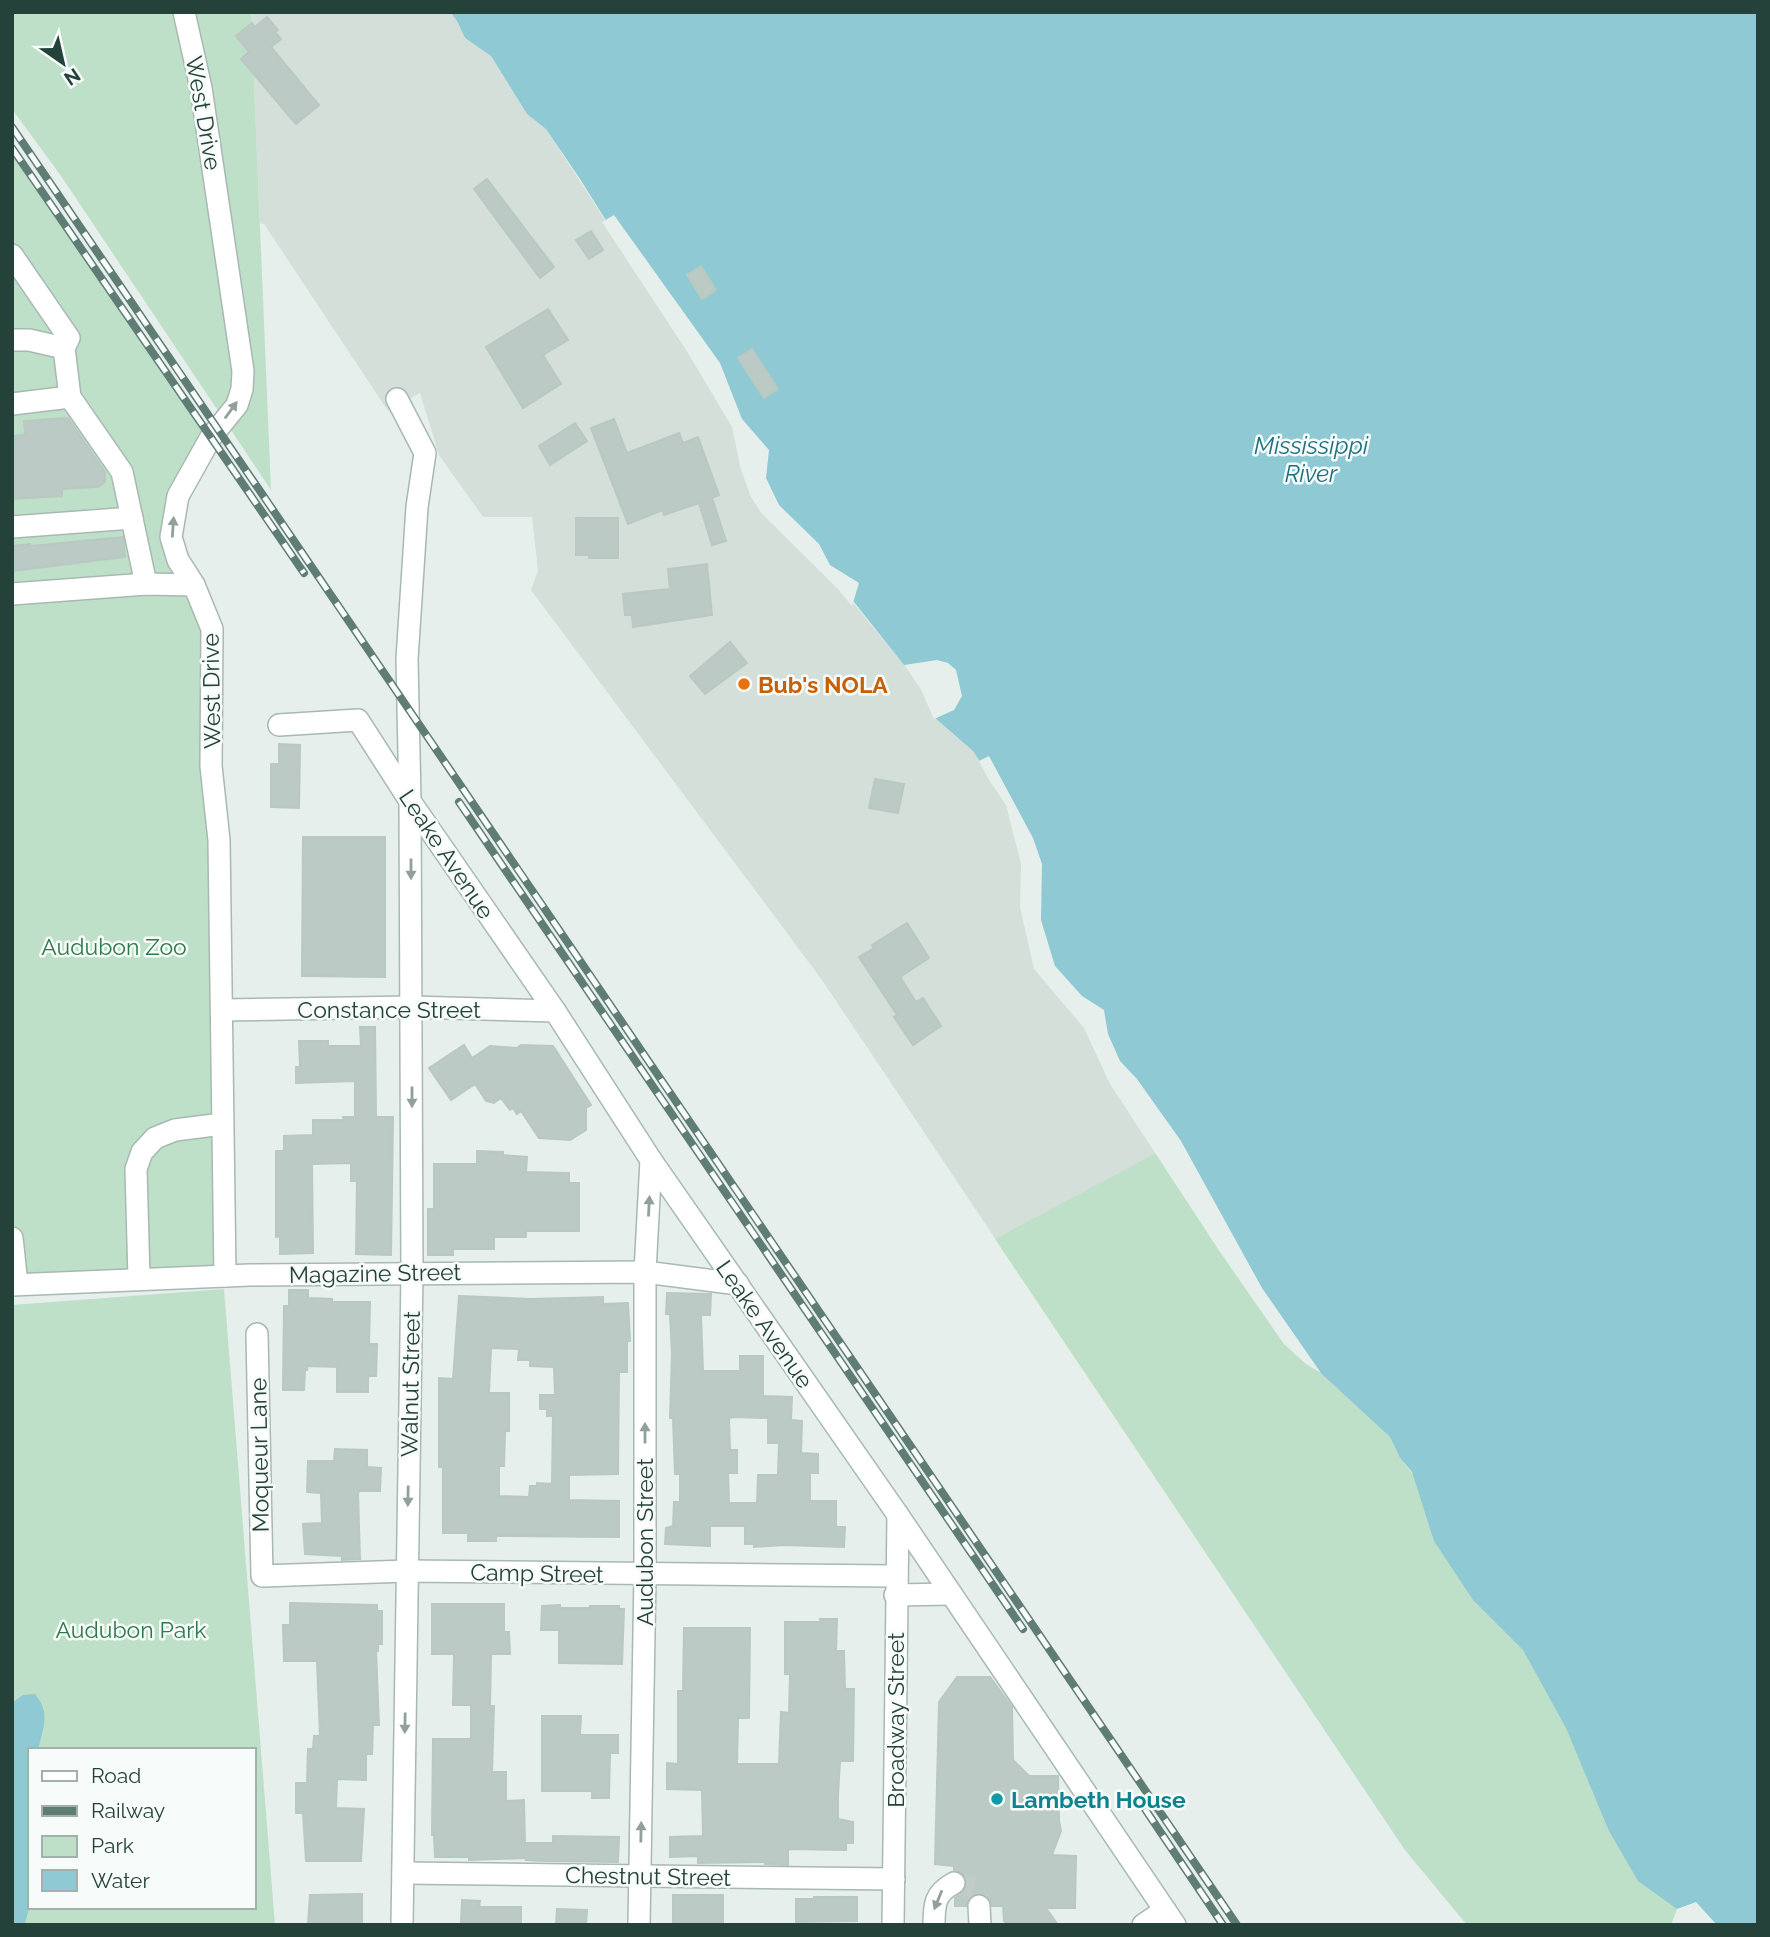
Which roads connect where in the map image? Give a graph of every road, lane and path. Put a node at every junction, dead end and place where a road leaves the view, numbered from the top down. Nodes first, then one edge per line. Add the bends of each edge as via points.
1 (184, 12) edge
2 (12, 255) edge
3 (12, 340) edge
4 (66, 343) junction
5 (70, 397) junction
6 (397, 399) dead end
7 (12, 404) edge
8 (132, 519) junction
9 (12, 527) edge
10 (146, 584) junction
11 (194, 586) junction
12 (12, 594) edge
13 (279, 725) dead end
14 (410, 801) junction
15 (412, 1007) junction
16 (222, 1010) junction
17 (555, 1012) junction
18 (222, 1124) junction
19 (651, 1160) junction
20 (12, 1238) edge
21 (645, 1272) junction
22 (412, 1273) junction
23 (225, 1276) junction
24 (139, 1278) junction
25 (15, 1284) edge
26 (738, 1284) junction
27 (257, 1334) dead end
28 (898, 1515) junction
29 (407, 1571) junction
30 (645, 1574) junction
31 (261, 1576) joint
32 (896, 1586) junction
33 (951, 1594) junction
34 (403, 1873) junction
35 (640, 1875) junction
36 (894, 1879) junction
37 (954, 1882) dead end
38 (1170, 1917) edge
39 (402, 1925) edge
40 (639, 1925) edge
41 (893, 1925) edge
42 (934, 1925) edge
43 (1143, 1925) edge

11 -> 1 street, West Drive via 171,537 178,496 211,437 237,405 243,371 201,88
2 - 4 street
3 - 4 street
4 - 5 street
5 - 7 street
5 - 8 street via 122,472
6 - 14 street, Walnut Street via 425,453 416,508 407,659
8 - 9 street
8 - 10 street
10 - 11 street
10 - 12 street
11 - 16 street, West Drive via 212,629 211,766 219,841
13 - 14 street, Leake Avenue via 358,720
14 -> 15 street, Walnut Street
14 - 17 street, Leake Avenue
15 - 16 street, Constance Street
15 - 17 street, Constance Street
15 -> 22 street, Walnut Street
16 - 18 street, West Drive
17 - 19 street, Leake Avenue
18 - 23 street, West Drive
18 - 24 street via 175,1130 155,1138 142,1152 136,1169
21 -> 19 street, Audubon Street
19 - 26 street, Leake Avenue
20 - 25 street
21 - 22 street, Magazine Street
21 - 26 street, Magazine Street
30 -> 21 street, Audubon Street
22 - 23 street, Magazine Street
22 -> 29 street, Walnut Street
23 - 24 street, Magazine Street
24 - 25 street, Magazine Street
26 - 28 street, Leake Avenue
27 - 31 street, Moqueur Lane
28 - 32 street, Broadway Street
28 - 33 street, Leake Avenue
29 - 30 street, Camp Street
29 - 31 street, Camp Street
29 -> 34 street, Walnut Street
30 - 32 street, Camp Street
35 -> 30 street, Audubon Street
32 - 33 street, Camp Street
32 - 36 street, Broadway Street
33 - 38 street, Leake Avenue
34 - 35 street, Chestnut Street
34 - 39 street, Walnut Street
35 - 36 street, Chestnut Street
35 - 40 street, Audubon Street
36 - 41 street, Broadway Street
37 -> 42 street via 942,1889 933,1908
38 - 43 street

